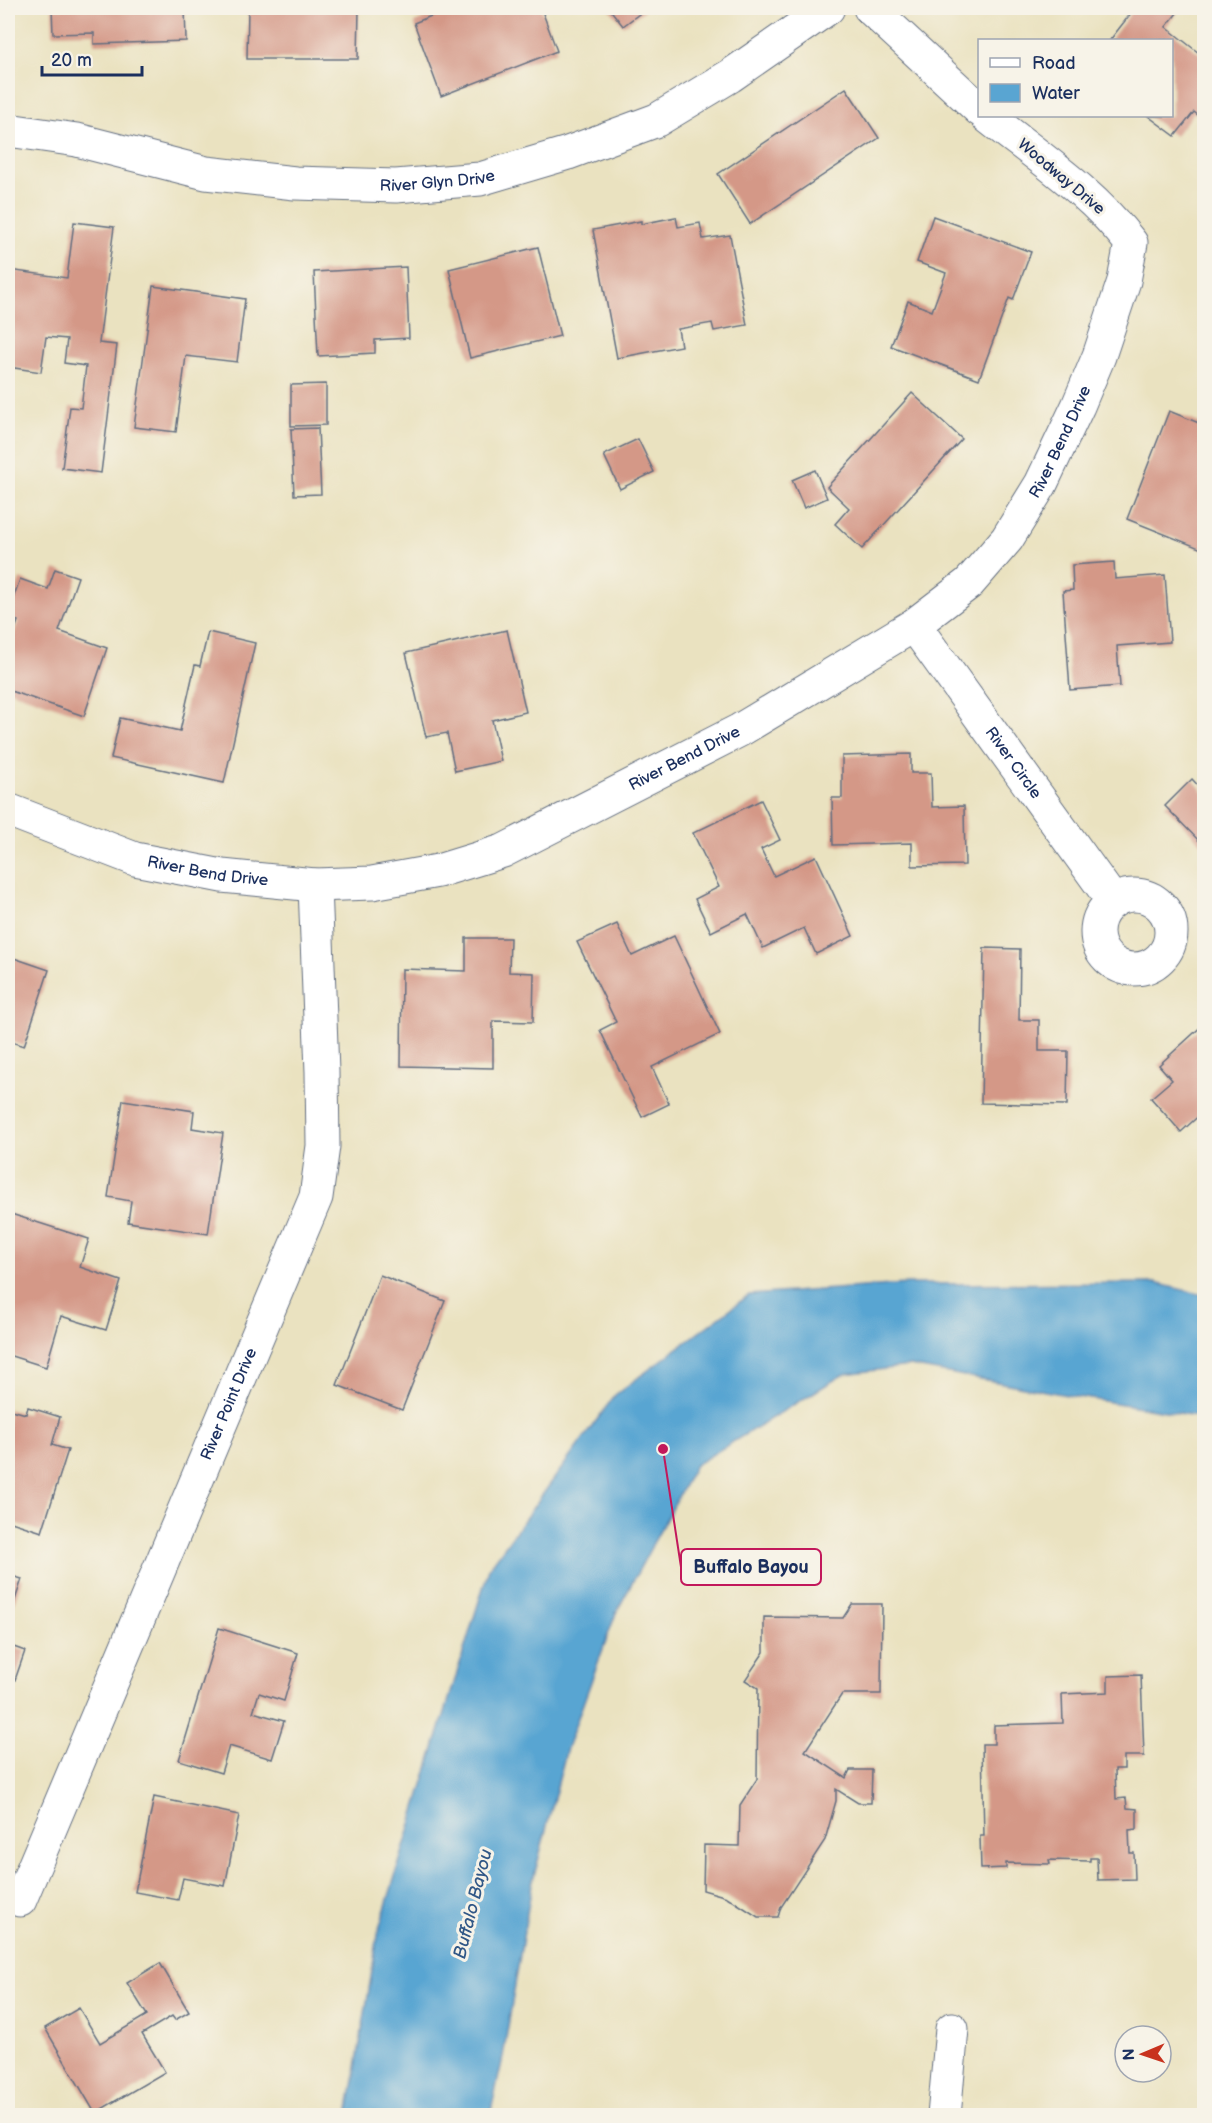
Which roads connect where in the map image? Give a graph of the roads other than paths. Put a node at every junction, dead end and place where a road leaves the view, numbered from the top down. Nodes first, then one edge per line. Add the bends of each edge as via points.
1 (828, 8) edge
2 (870, 8) edge
3 (978, 108) edge
4 (988, 117) edge
5 (8, 130) edge
6 (1131, 243) joint
7 (914, 625) junction
8 (8, 810) edge
9 (315, 885) junction
10 (1113, 901) dead end
11 (20, 1900) dead end
12 (952, 2029) dead end
13 (944, 2115) edge

1 - 5 street, River Glyn Drive via 730,76 657,120 568,153 480,179 396,186 273,180 206,173 77,140
2 - 3 street
4 - 6 street, Woodway Drive via 1093,201
6 - 7 street, River Bend Drive via 1124,281 1099,356 1041,484 1007,539 969,583
7 - 9 street, River Bend Drive via 740,730 503,851 438,871 372,883
7 - 10 street, River Circle
8 - 9 street, River Bend Drive via 135,859 222,876
9 - 11 street, River Point Drive via 323,1136 316,1197
12 - 13 street

